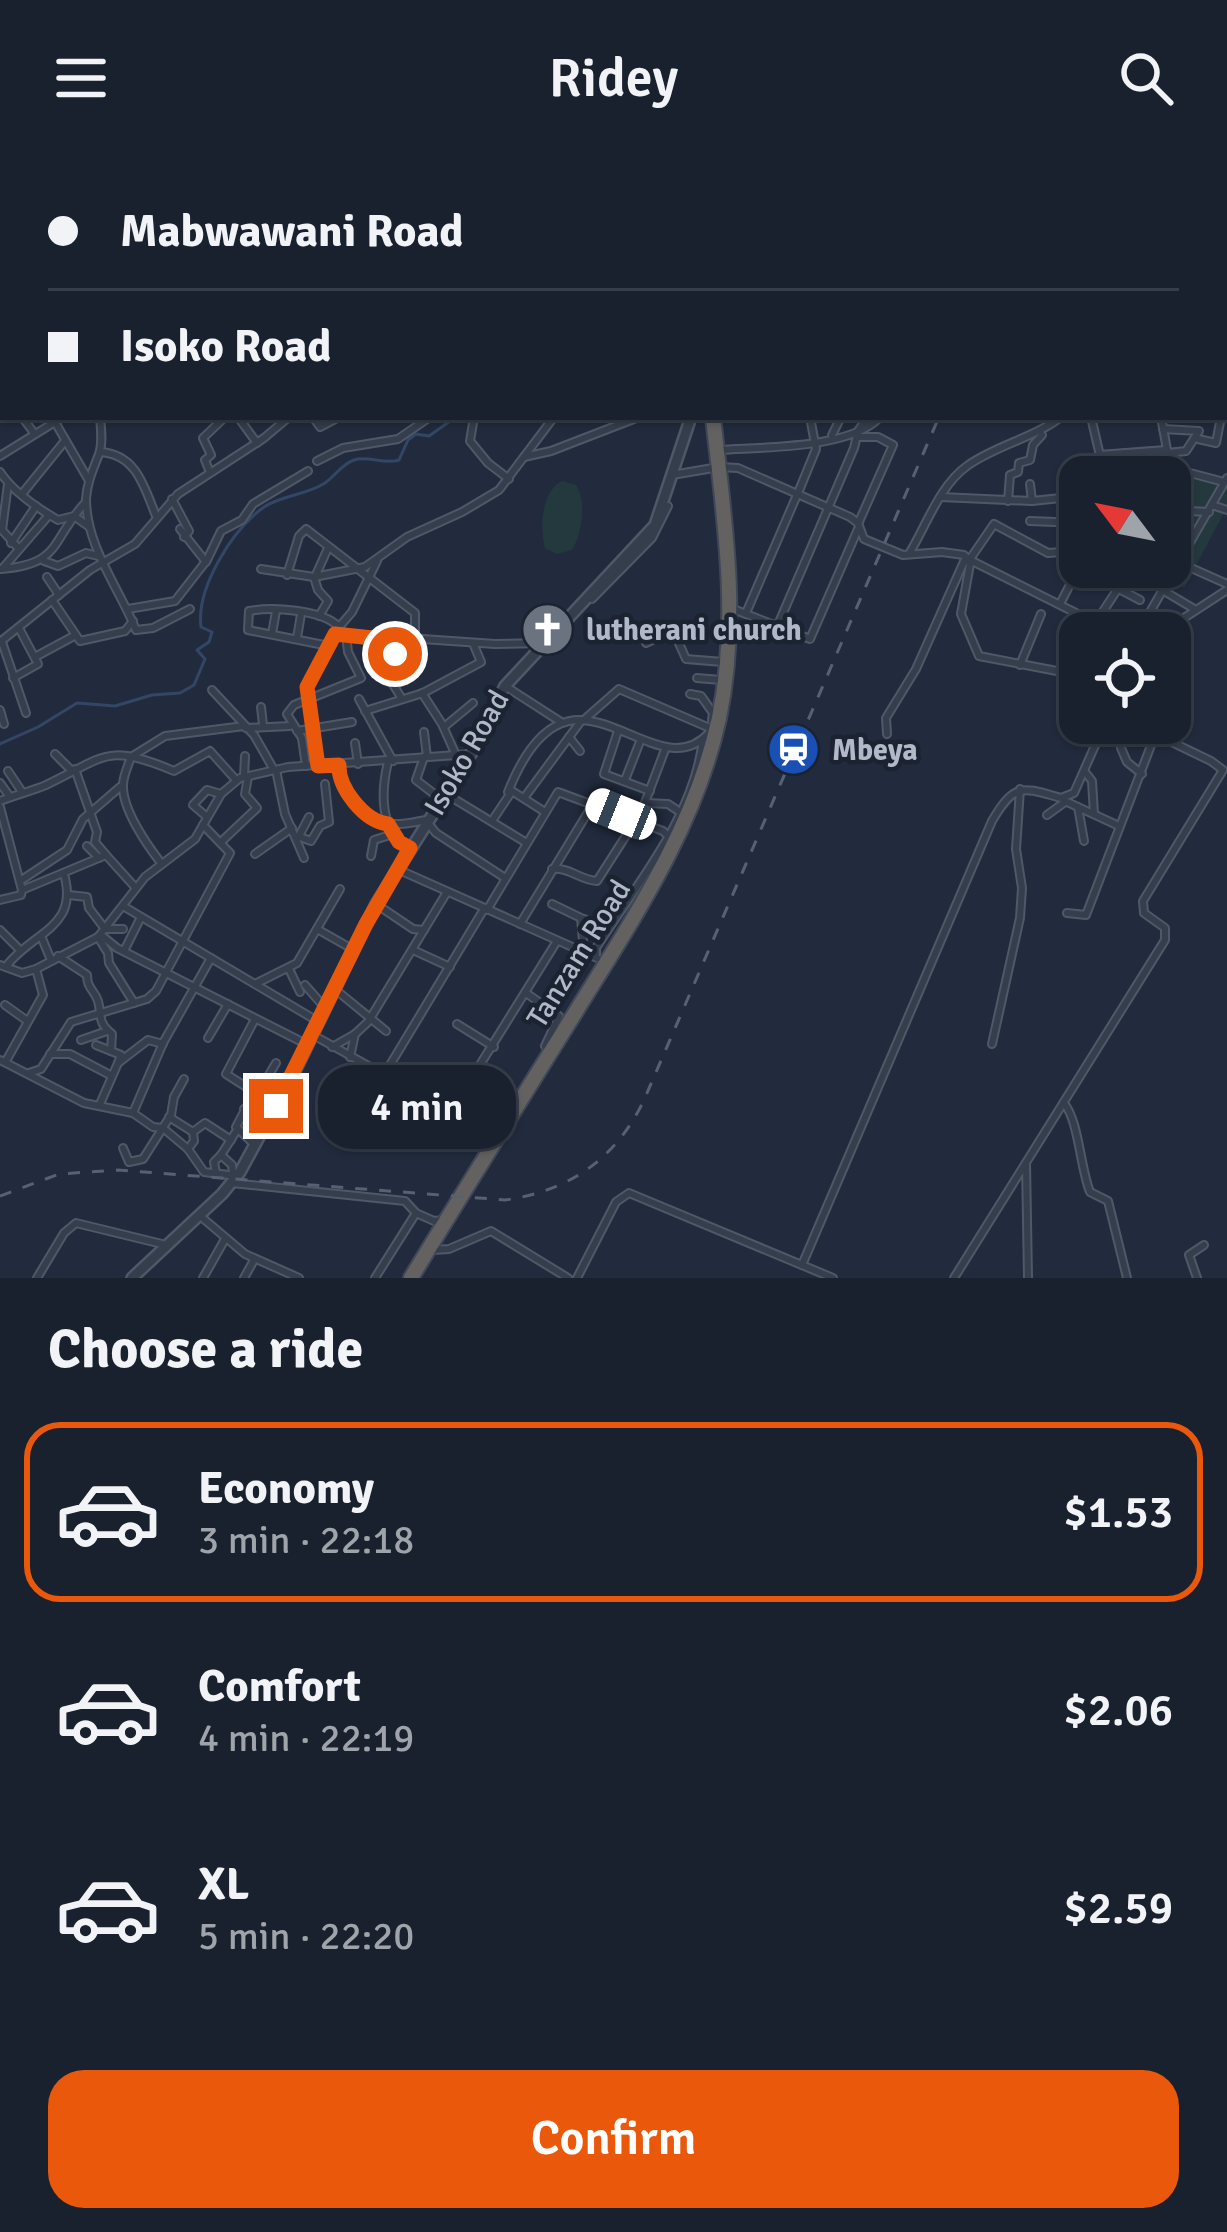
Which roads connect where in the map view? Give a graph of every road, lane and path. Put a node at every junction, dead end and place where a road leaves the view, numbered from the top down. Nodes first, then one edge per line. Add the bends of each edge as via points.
1 (24, 420) edge
2 (55, 420) edge
3 (57, 420) edge
4 (100, 420) edge
5 (221, 420) edge
6 (240, 420) edge
7 (284, 420) edge
8 (428, 420) edge
9 (474, 420) edge
10 (552, 420) edge
11 (631, 420) edge
12 (690, 420) edge
13 (713, 420) edge
14 (810, 420) edge
15 (840, 420) edge
16 (866, 420) edge
17 (876, 420) edge
18 (1057, 420) edge
19 (1092, 420) edge
20 (1162, 420) edge
21 (1223, 420) edge
22 (1163, 429) junction
23 (34, 434) junction
24 (857, 434) junction
25 (1043, 434) dead end
26 (831, 437) junction
27 (1196, 438) junction
28 (64, 442) junction
29 (257, 442) junction
30 (815, 447) junction
31 (717, 450) junction
32 (1167, 451) junction
33 (100, 452) junction
34 (1099, 455) joint
35 (0, 456) edge
36 (1168, 456) edge
37 (524, 457) junction
38 (819, 459) dead end
39 (316, 461) dead end
40 (718, 467) junction
41 (210, 471) junction
42 (308, 471) dead end
43 (0, 472) edge
44 (1191, 473) edge
45 (672, 475) junction
46 (508, 478) junction
47 (88, 479) junction
48 (1226, 479) edge
49 (8, 484) junction
50 (1030, 484) dead end
51 (22, 494) junction
52 (798, 494) junction
53 (941, 497) junction
54 (1059, 498) edge
55 (172, 499) junction
56 (1008, 501) junction
57 (1032, 501) junction
58 (86, 502) junction
59 (36, 506) junction
60 (668, 506) dead end
61 (828, 507) junction
62 (1210, 508) junction
63 (1191, 509) edge
64 (1227, 510) edge
65 (49, 514) junction
66 (74, 516) junction
67 (157, 517) junction
68 (1030, 520) dead end
69 (1059, 522) edge
70 (88, 526) junction
71 (858, 526) junction
72 (854, 538) junction
73 (864, 539) junction
74 (11, 543) junction
75 (1191, 543) edge
76 (328, 548) junction
77 (19, 549) junction
78 (1059, 552) edge
79 (910, 554) junction
80 (968, 558) junction
81 (102, 559) junction
82 (42, 560) junction
83 (378, 560) junction
84 (206, 562) junction
85 (64, 565) junction
86 (261, 569) dead end
87 (1191, 569) edge
88 (1, 570) edge
89 (355, 570) junction
90 (286, 574) junction
91 (314, 577) junction
92 (46, 578) dead end
93 (368, 580) junction
94 (75, 582) junction
95 (1227, 587) edge
96 (1068, 588) edge
97 (1118, 588) joint
98 (1165, 588) edge
99 (1163, 591) junction
100 (55, 598) junction
101 (1140, 600) dead end
102 (1060, 604) junction
103 (730, 608) junction
104 (128, 609) junction
105 (190, 609) dead end
106 (276, 611) junction
107 (1197, 611) junction
108 (1073, 612) edge
109 (1103, 612) edge
110 (1150, 612) edge
111 (746, 613) junction
112 (301, 614) junction
113 (1041, 614) dead end
114 (1191, 614) edge
115 (319, 616) junction
116 (133, 621) junction
117 (778, 627) junction
118 (20, 630) junction
119 (337, 630) junction
120 (555, 633) junction
121 (272, 634) junction
122 (346, 634) junction
123 (75, 635) junction
124 (297, 638) junction
125 (415, 638) junction
126 (382, 639) junction
127 (1, 642) edge
128 (473, 643) junction
129 (545, 643) junction
130 (646, 643) dead end
131 (329, 646) junction
132 (35, 657) junction
133 (727, 662) junction
134 (1020, 664) junction
135 (412, 670) dead end
136 (1059, 671) edge
137 (386, 673) dead end
138 (14, 678) junction
139 (698, 678) dead end
140 (724, 680) junction
141 (505, 686) junction
142 (212, 690) dead end
143 (422, 693) junction
144 (690, 694) dead end
145 (358, 699) dead end
146 (402, 699) junction
147 (310, 700) junction
148 (473, 703) dead end
149 (261, 707) dead end
150 (0, 710) edge
151 (365, 711) junction
152 (26, 713) dead end
153 (352, 722) dead end
154 (561, 722) junction
155 (583, 723) junction
156 (4, 724) dead end
157 (263, 725) junction
158 (695, 725) junction
159 (313, 726) junction
160 (245, 727) junction
161 (443, 727) junction
162 (295, 728) junction
163 (712, 729) junction
164 (618, 731) junction
165 (424, 732) dead end
166 (886, 734) dead end
167 (568, 737) junction
168 (641, 739) junction
169 (701, 741) junction
170 (355, 743) dead end
171 (1096, 744) edge
172 (1152, 744) edge
173 (1172, 744) edge
174 (666, 747) junction
175 (1121, 748) dead end
176 (580, 751) dead end
177 (454, 753) junction
178 (55, 754) dead end
179 (471, 754) junction
180 (245, 756) dead end
181 (131, 757) junction
182 (425, 757) junction
183 (390, 762) junction
184 (358, 764) junction
185 (339, 765) junction
186 (305, 766) junction
187 (318, 766) junction
188 (73, 769) junction
189 (1225, 769) edge
190 (8, 770) dead end
191 (275, 770) junction
192 (1085, 772) junction
193 (1142, 774) junction
194 (243, 778) junction
195 (626, 780) junction
196 (0, 783) edge
197 (123, 784) junction
198 (325, 784) dead end
199 (345, 789) junction
200 (1020, 789) junction
201 (650, 791) junction
202 (22, 792) junction
203 (508, 792) junction
204 (221, 794) junction
205 (10, 797) junction
206 (327, 797) junction
207 (444, 797) junction
208 (524, 798) junction
209 (1065, 800) junction
210 (594, 803) junction
211 (646, 803) junction
212 (0, 804) edge
213 (1078, 807) junction
214 (545, 812) junction
215 (680, 812) junction
216 (89, 814) junction
217 (1094, 814) junction
218 (1047, 815) dead end
219 (309, 817) dead end
220 (637, 820) junction
221 (205, 821) junction
222 (428, 821) junction
223 (492, 821) junction
224 (388, 824) junction
225 (1119, 826) junction
226 (2, 832) edge
227 (668, 832) junction
228 (296, 833) junction
229 (393, 835) junction
230 (1084, 841) dead end
231 (221, 842) junction
232 (526, 842) junction
233 (87, 845) dead end
234 (410, 848) junction
235 (255, 854) dead end
236 (371, 856) dead end
237 (102, 857) junction
238 (304, 858) dead end
239 (161, 863) junction
240 (397, 869) junction
241 (552, 869) junction
242 (64, 874) junction
243 (505, 878) junction
244 (21, 885) junction
245 (135, 887) junction
246 (340, 889) dead end
247 (447, 892) junction
248 (68, 895) junction
249 (0, 900) edge
250 (376, 904) junction
251 (552, 904) dead end
252 (123, 906) junction
253 (485, 910) junction
254 (436, 911) junction
255 (1067, 913) dead end
256 (446, 918) dead end
257 (581, 918) junction
258 (140, 919) junction
259 (520, 924) junction
260 (317, 928) junction
261 (123, 929) dead end
262 (0, 930) edge
263 (424, 930) junction
264 (607, 932) junction
265 (101, 934) junction
266 (40, 936) junction
267 (557, 940) junction
268 (182, 943) junction
269 (20, 950) junction
270 (354, 950) junction
271 (413, 950) junction
272 (124, 951) junction
273 (584, 952) junction
274 (598, 952) junction
275 (0, 955) edge
276 (54, 958) junction
277 (211, 958) junction
278 (3, 964) edge
279 (446, 966) junction
280 (289, 969) junction
281 (36, 970) junction
282 (167, 972) junction
283 (257, 983) junction
284 (195, 987) junction
285 (335, 990) junction
286 (526, 993) junction
287 (134, 1003) junction
288 (228, 1004) junction
289 (5, 1005) dead end
290 (326, 1009) junction
291 (98, 1011) junction
292 (370, 1017) junction
293 (255, 1019) junction
294 (27, 1022) junction
295 (319, 1022) junction
296 (458, 1024) dead end
297 (107, 1030) junction
298 (386, 1031) dead end
299 (355, 1034) junction
300 (208, 1038) dead end
301 (81, 1040) dead end
302 (310, 1040) junction
303 (164, 1043) junction
304 (992, 1044) dead end
305 (95, 1045) dead end
306 (494, 1047) junction
307 (331, 1048) junction
308 (111, 1051) junction
309 (551, 1051) junction
310 (48, 1057) junction
311 (350, 1058) junction
312 (3, 1061) edge
313 (118, 1063) junction
314 (276, 1064) dead end
315 (28, 1073) junction
316 (476, 1074) junction
317 (384, 1075) junction
318 (112, 1076) junction
319 (184, 1079) dead end
320 (255, 1094) junction
321 (520, 1100) junction
322 (1064, 1103) junction
323 (100, 1104) junction
324 (276, 1106) junction
325 (244, 1109) junction
326 (133, 1113) junction
327 (450, 1113) junction
328 (170, 1118) junction
329 (266, 1124) junction
330 (163, 1128) junction
331 (237, 1131) junction
332 (193, 1132) junction
333 (220, 1133) junction
334 (231, 1140) junction
335 (489, 1140) junction
336 (255, 1144) junction
337 (123, 1148) dead end
338 (188, 1149) junction
339 (221, 1155) junction
340 (1026, 1163) junction
341 (216, 1173) junction
342 (234, 1178) junction
343 (416, 1213) junction
344 (199, 1215) junction
345 (441, 1221) junction
346 (225, 1239) junction
347 (432, 1244) junction
348 (166, 1245) junction
349 (1204, 1245) dead end
350 (255, 1259) junction
351 (802, 1265) junction
352 (136, 1274) edge
353 (286, 1276) edge
354 (37, 1278) edge
355 (151, 1278) edge
356 (203, 1278) edge
357 (244, 1278) edge
358 (299, 1278) edge
359 (375, 1278) edge
360 (411, 1278) edge
361 (568, 1278) edge
362 (577, 1278) edge
363 (833, 1278) edge
364 (954, 1278) edge
365 (1028, 1278) edge
366 (1126, 1278) edge
367 (1197, 1278) edge

1 - 23 street
2 - 23 street
3 - 28 street
4 - 33 street
5 - 41 street via 203,438
6 - 29 street
7 - 29 street
8 - 39 street via 398,439
9 - 46 street via 470,441
10 - 37 street
11 - 37 street
12 - 45 street, Isoko Road
13 - 31 highway, Tanzam Road
14 - 30 street
15 - 26 street
16 - 24 street
17 - 24 street
18 - 53 street via 965,467
19 - 34 street
20 - 22 street
21 - 27 street via 1216,442
22 - 27 street via 1199,431
22 - 32 street
23 - 35 street
24 - 26 street
24 - 61 street
24 - 71 street via 893,445
25 - 56 street via 1030,460 1010,475
26 - 30 street
27 - 32 street via 1183,454
28 - 47 street
28 - 51 street
29 - 41 street
30 - 31 street
30 - 38 street
30 - 52 street
31 - 40 highway, Tanzam Road
32 - 34 street
32 - 36 street
33 - 47 street
33 - 67 street via 128,461
37 - 46 street
40 - 45 street
40 - 52 street
40 - 103 highway, Tanzam Road
41 - 55 street
42 - 84 street via 221,531
43 - 49 street
44 - 48 street
45 - 120 street, Isoko Road via 648,536
46 - 83 street
47 - 58 street
48 - 62 street
49 - 51 street
49 - 74 street via 2,530
50 - 57 street
51 - 59 street
52 - 61 street
52 - 111 street
53 - 56 street
53 - 79 street
54 - 57 street
55 - 67 street
55 - 84 street via 189,531 182,533
56 - 57 street
58 - 66 street
58 - 70 street
59 - 65 street
59 - 74 street
60 - 120 street via 644,547
61 - 71 street
61 - 117 street
62 - 63 street
62 - 64 street
62 - 75 street
65 - 66 street
65 - 77 street
66 - 70 street
66 - 82 street
67 - 81 street via 135,544
68 - 69 street
70 - 81 street
71 - 72 street
71 - 73 street
72 - 73 street
72 - 117 street via 810,639
73 - 79 street
74 - 77 street
76 - 89 street
76 - 90 street via 304,529
76 - 91 street
77 - 88 street
78 - 80 street via 994,524
79 - 80 street
80 - 102 street
80 - 134 street via 961,614 978,654
80 - 166 street via 886,718
81 - 85 street via 86,553
81 - 94 street
81 - 104 street
82 - 85 street
82 - 88 street
83 - 89 street
83 - 93 street
84 - 104 street via 172,602
85 - 94 street
86 - 90 street
87 - 95 street
89 - 91 street
89 - 93 street
90 - 91 street
91 - 115 street via 328,601
92 - 100 street
93 - 119 street
93 - 125 street via 415,613
94 - 100 street
95 - 107 street
96 - 102 street
97 - 101 street
97 - 109 street
98 - 99 street
99 - 107 street
99 - 110 street
100 - 118 street
100 - 123 street
102 - 108 street
103 - 111 street
103 - 133 highway, Tanzam Road
104 - 116 street
105 - 116 street via 142,631
106 - 112 street
106 - 121 street
106 - 121 street via 251,608 246,621 248,630
107 - 114 street
111 - 117 street
112 - 115 street
112 - 124 street
113 - 134 street
115 - 119 street
116 - 123 street via 100,639
118 - 127 street
118 - 132 street
119 - 122 street
119 - 131 street
120 - 129 street, Isoko Road
121 - 124 street
122 - 126 street
122 - 147 street via 361,678
123 - 132 street
124 - 131 street
125 - 126 street
125 - 128 street
126 - 135 street
127 - 138 street
128 - 129 street
128 - 143 street via 481,662
129 - 141 street, Isoko Road
130 - 133 street via 673,629 686,658
131 - 147 street via 308,684
132 - 138 street via 36,667
133 - 140 highway, Tanzam Road
134 - 136 street
137 - 146 street
138 - 152 street
139 - 140 street
140 - 163 highway, Tanzam Road
141 - 154 street
141 - 179 street, Isoko Road
142 - 160 street
143 - 146 street
143 - 161 street
144 - 163 street via 712,712
145 - 151 street
146 - 151 street
147 - 159 street
147 - 162 street via 289,711
148 - 161 street
149 - 157 street
150 - 156 street
151 - 183 street
153 - 159 street
154 - 155 street
154 - 203 street via 548,729
155 - 158 street via 619,688
155 - 164 street
155 - 167 street
157 - 160 street
157 - 162 street
158 - 163 street
158 - 169 street
159 - 162 street
159 - 187 street
160 - 181 street via 165,736
160 - 191 street
161 - 177 street
162 - 186 street
163 - 169 street
163 - 274 highway, Tanzam Road via 682,830
164 - 168 street
164 - 195 street via 604,772
165 - 182 street
167 - 176 street
167 - 208 street
168 - 174 street
168 - 195 street
169 - 174 street
169 - 215 street
170 - 184 street
171 - 192 street
172 - 193 street
173 - 189 street
174 - 201 street
175 - 193 street
177 - 179 street
177 - 182 street
178 - 188 street
179 - 207 street, Isoko Road
180 - 194 street
181 - 188 street via 104,755
181 - 194 street via 174,771 210,751
181 - 197 street
182 - 183 street
182 - 207 street via 416,780
183 - 184 street
183 - 224 street
184 - 185 street
185 - 187 street
185 - 199 street
186 - 187 street
186 - 191 street
188 - 202 street
188 - 216 street
189 - 322 street via 1143,901 1165,940
190 - 202 street
191 - 194 street
191 - 228 street
192 - 209 street
192 - 217 street
193 - 225 street
194 - 204 street
194 - 231 street via 257,808
195 - 201 street
196 - 205 street
197 - 216 street
197 - 239 street via 141,837
198 - 206 street
199 - 206 street
199 - 224 street via 372,820
200 - 209 street
200 - 304 street via 1020,918
200 - 351 street via 992,821
201 - 211 street
202 - 205 street
203 - 208 street
203 - 223 street
204 - 221 street
204 - 221 street via 207,790 193,805
205 - 212 street
206 - 228 street via 329,822 310,841
207 - 222 street, Isoko Road
207 - 223 street
208 - 214 street
209 - 213 street
209 - 218 street
210 - 214 street via 558,792
210 - 220 street
210 - 241 street
211 - 215 street
211 - 220 street
212 - 226 street
213 - 217 street
213 - 230 street
214 - 232 street
215 - 227 street
216 - 237 street
216 - 244 street via 67,850
217 - 225 street
219 - 228 street
220 - 227 street
220 - 241 street via 609,872 594,881
221 - 231 street
221 - 239 street
222 - 224 street
222 - 234 street, Isoko Road
222 - 243 street
223 - 232 street
224 - 229 street
225 - 255 street via 1086,915
226 - 244 street
227 - 264 street
228 - 235 street
228 - 238 street
229 - 234 street
229 - 236 street via 374,840
231 - 268 street via 230,853
232 - 243 street
233 - 237 street
234 - 240 street, Isoko Road
237 - 242 street
237 - 245 street
239 - 245 street
240 - 247 street
240 - 250 street, Isoko Road
241 - 259 street
242 - 244 street
242 - 248 street
243 - 253 street
244 - 249 street via 22,895
245 - 252 street
246 - 260 street
247 - 253 street
247 - 254 street
248 - 265 street via 87,897
248 - 266 street via 64,914
250 - 263 street
250 - 270 street, Isoko Road
251 - 257 street
252 - 258 street
252 - 265 street
253 - 259 street
253 - 279 street
254 - 256 street
254 - 263 street
257 - 264 street
257 - 273 street
258 - 268 street
258 - 272 street
259 - 267 street
260 - 270 street
260 - 280 street
261 - 265 street
262 - 269 street
263 - 271 street
264 - 274 street
265 - 272 street
265 - 276 street
265 - 287 street
266 - 269 street
266 - 276 street
267 - 273 street
267 - 286 street
268 - 277 street
268 - 282 street
269 - 278 street
270 - 285 street, Isoko Road
271 - 279 street
271 - 292 street
272 - 282 street
273 - 274 street
274 - 309 highway, Tanzam Road
275 - 278 street
276 - 281 street
276 - 291 street via 87,975
277 - 283 street
277 - 284 street
278 - 281 street
279 - 317 street
280 - 283 street
280 - 290 street
281 - 294 street via 44,991
282 - 284 street
282 - 287 street via 153,995
283 - 295 street
284 - 288 street
284 - 303 street
285 - 290 street, Isoko Road
285 - 292 street
286 - 306 street
286 - 309 street via 559,1016 545,1046
287 - 291 street
288 - 293 street
288 - 300 street
289 - 294 street
290 - 295 street, Isoko Road
291 - 297 street
291 - 310 street via 69,1023
292 - 298 street
292 - 299 street
293 - 302 street
293 - 320 street via 226,1073
294 - 312 street
295 - 302 street, Isoko Road
296 - 306 street
297 - 301 street
297 - 308 street
299 - 307 street
299 - 311 street
302 - 307 street
302 - 324 street, Isoko Road
303 - 313 street via 146,1041
303 - 326 street
305 - 308 street
306 - 316 street
307 - 311 street
308 - 313 street via 121,1055
309 - 321 highway, Tanzam Road
310 - 315 street via 39,1072
310 - 318 street via 66,1053
311 - 317 street
312 - 315 street
313 - 318 street
314 - 320 street
315 - 323 street
316 - 321 street
316 - 327 street
317 - 327 street
318 - 323 street
319 - 328 street
320 - 324 street
320 - 325 street
321 - 335 highway, Tanzam Road
322 - 340 street
322 - 366 street via 1090,1192 1107,1199
323 - 326 street
324 - 329 street, Isoko Road
325 - 329 street
325 - 331 street
326 - 330 street
327 - 335 street
328 - 330 street
328 - 332 street
329 - 336 street, Isoko Road
330 - 337 street via 141,1162 129,1162
330 - 338 street
331 - 333 street
331 - 334 street
331 - 336 street
332 - 333 street via 205,1123
332 - 338 street
333 - 334 street
334 - 339 street
335 - 345 highway, Tanzam Road
336 - 342 street, Isoko Road
338 - 341 street via 201,1170
339 - 341 street
339 - 342 street
340 - 364 street
340 - 365 street
341 - 342 street
342 - 343 street via 405,1201
342 - 344 street, Isoko Road
343 - 345 street
343 - 359 street
344 - 346 street
344 - 348 street, Isoko Road
345 - 347 highway, Tanzam Road
346 - 350 street
346 - 356 street
347 - 360 highway, Tanzam Road
347 - 361 street via 449,1249 490,1231
348 - 352 street, Isoko Road
348 - 354 street via 76,1223
349 - 367 street via 1189,1256
350 - 353 street
350 - 357 street
351 - 362 street via 629,1193 616,1202
351 - 363 street
352 - 355 street
353 - 358 street

